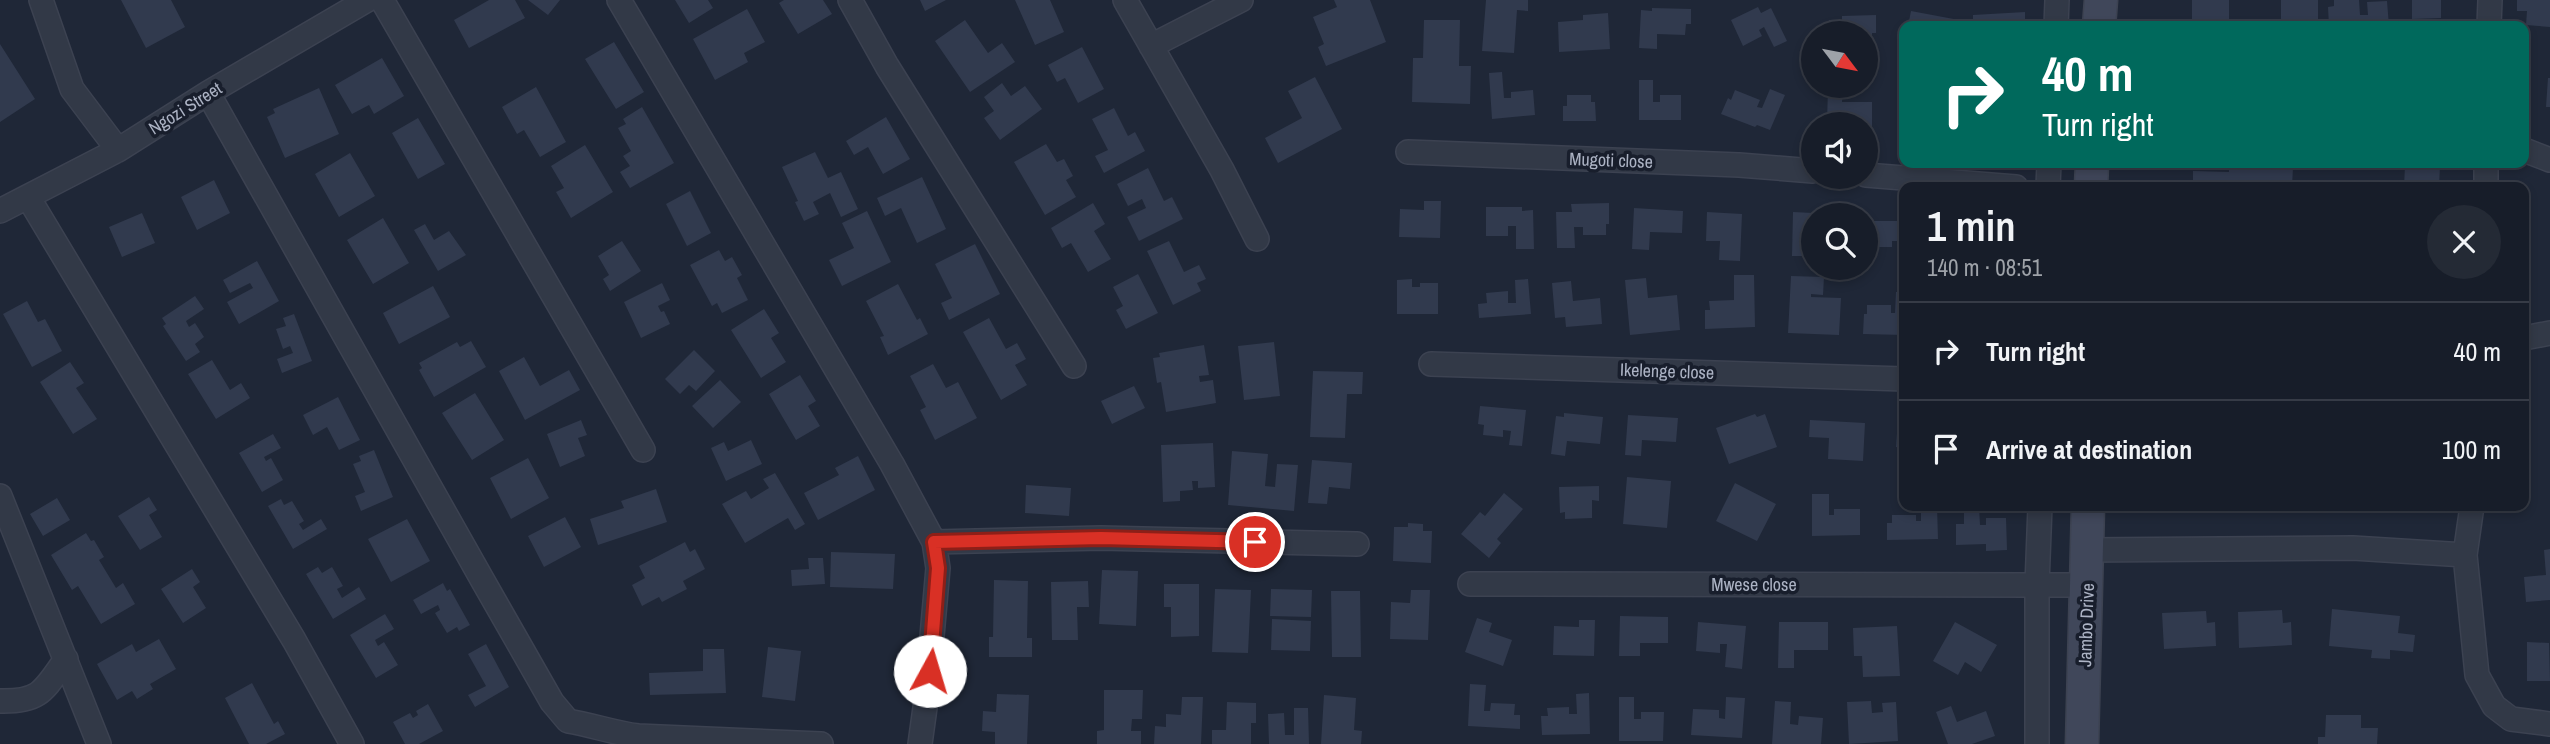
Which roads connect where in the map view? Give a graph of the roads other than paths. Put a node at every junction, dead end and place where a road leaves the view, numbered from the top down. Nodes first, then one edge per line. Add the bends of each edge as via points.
1 (41, 0) edge
2 (367, 0) edge
3 (382, 0) edge
4 (619, 0) edge
5 (850, 0) edge
6 (1125, 0) edge
7 (1241, 0) edge
8 (2057, 0) edge
9 (2101, 0) edge
10 (2490, 0) edge
11 (2056, 21) edge
12 (2099, 21) edge
13 (2489, 21) edge
14 (1151, 46) junction
15 (208, 93) junction
16 (118, 150) junction
17 (1408, 152) dead end
18 (2529, 152) edge
19 (2550, 160) edge
20 (1801, 170) edge
21 (1878, 176) edge
22 (1954, 182) edge
23 (28, 197) junction
24 (0, 211) edge
25 (1257, 239) dead end
26 (2550, 332) edge
27 (2529, 337) edge
28 (1431, 364) dead end
29 (1074, 366) dead end
30 (1899, 379) edge
31 (643, 450) dead end
32 (0, 496) edge
33 (2040, 511) edge
34 (2088, 511) edge
35 (2471, 511) edge
36 (934, 542) junction
37 (1357, 544) dead end
38 (2088, 550) junction
39 (2465, 555) junction
40 (1470, 583) dead end
41 (2037, 584) junction
42 (2087, 585) junction
43 (66, 659) junction
44 (0, 701) edge
45 (2550, 724) edge
46 (638, 740) edge
47 (99, 744) edge
48 (352, 744) edge
49 (821, 744) edge
50 (920, 744) edge
51 (2037, 744) edge
52 (2082, 744) edge

1 - 16 street via 72,89
2 - 15 street, Ngozi Street
3 - 31 street
4 - 36 street
5 - 29 street
6 - 14 street
7 - 14 street
8 - 11 street
9 - 12 street
10 - 13 street
14 - 25 street
15 - 16 street, Ngozi Street
15 - 46 street via 552,702 568,721
16 - 23 street, Ngozi Street
17 - 20 street, Mugoti close
18 - 19 street
21 - 22 street
23 - 24 street, Ngozi Street
23 - 48 street
26 - 27 street
28 - 30 street, Ikelenge close
32 - 43 street
33 - 41 street
34 - 38 street, Jambo Drive
35 - 39 street
36 - 37 street via 1101,538
36 - 50 street via 936,607
38 - 39 street via 2353,548
38 - 42 street, Jambo Drive
39 - 45 street via 2477,675 2494,706 2511,719
40 - 41 street, Mwese close
41 - 42 street, Mwese close
41 - 51 street
42 - 52 street, Jambo Drive
43 - 44 street via 46,688 34,696
43 - 47 street
46 - 49 street

